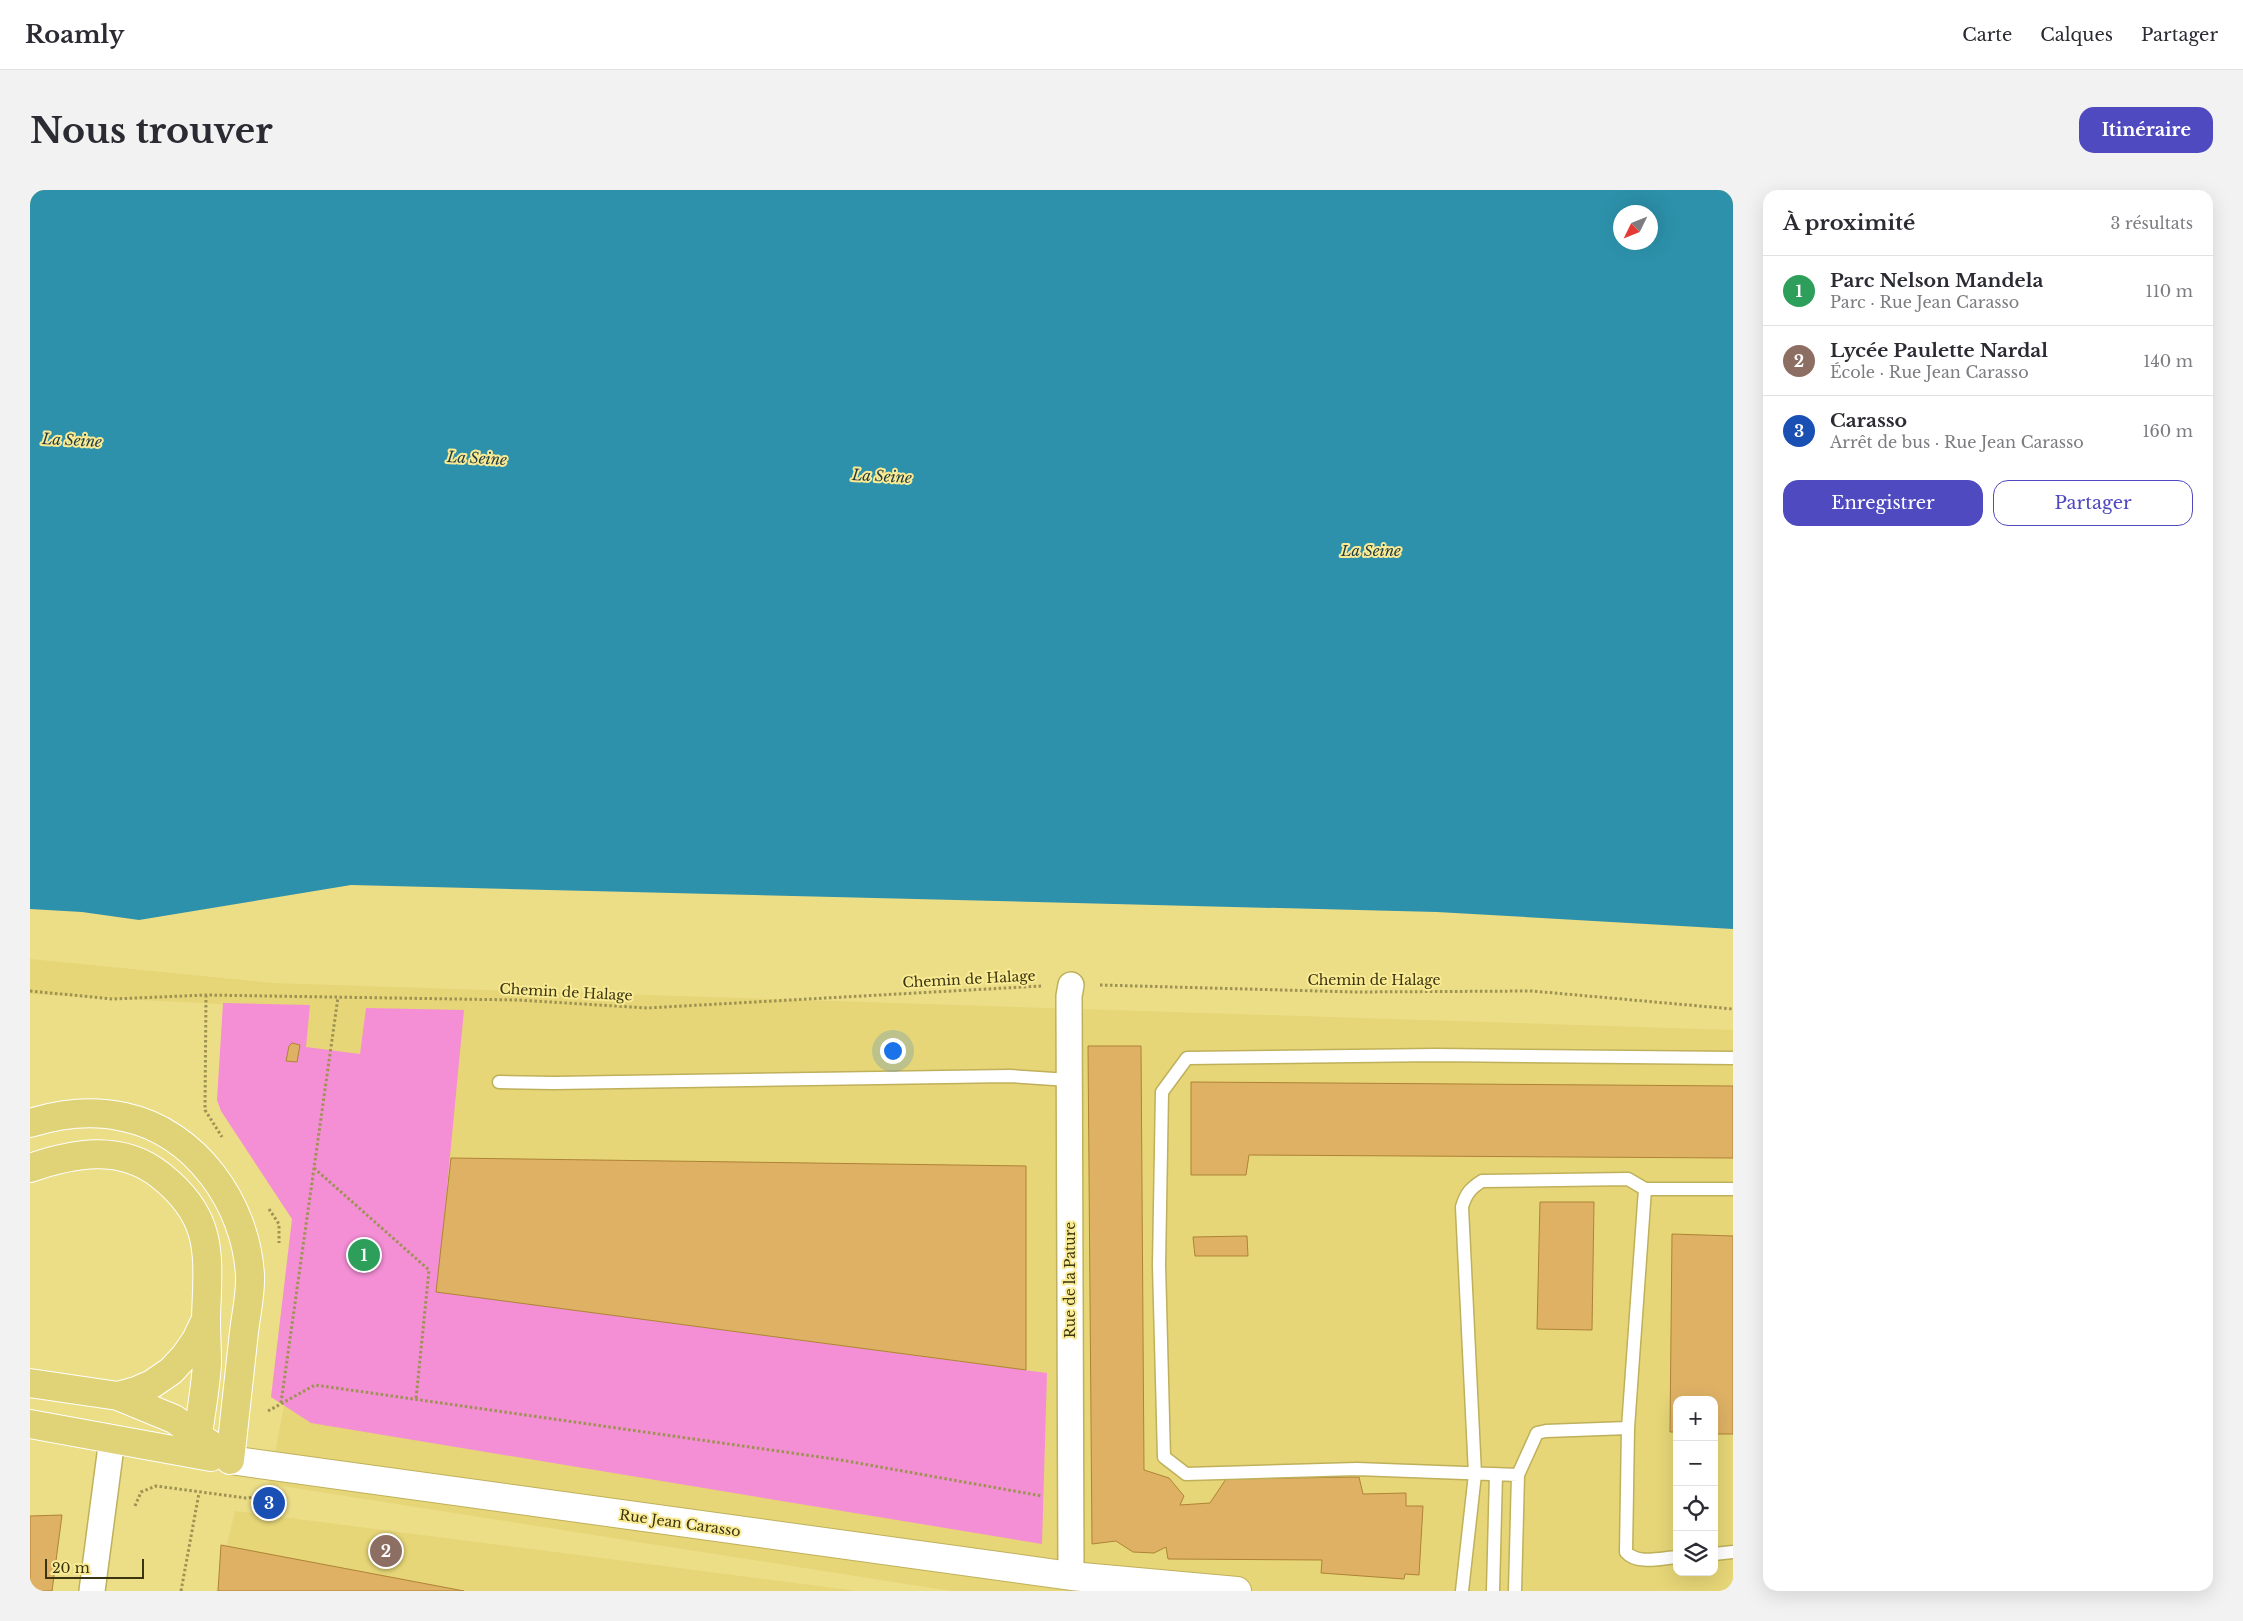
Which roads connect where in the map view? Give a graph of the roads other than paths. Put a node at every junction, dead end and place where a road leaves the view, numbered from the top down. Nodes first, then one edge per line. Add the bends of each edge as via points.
1 (1070, 985) road end
2 (1733, 1058) edge
3 (1069, 1080) junction
4 (499, 1082) dead end
5 (30, 1123) edge
6 (30, 1168) edge
7 (1644, 1189) junction
8 (1733, 1189) edge
9 (206, 1317) junction
10 (30, 1383) edge
11 (129, 1399) junction
12 (30, 1424) edge
13 (1628, 1428) junction
14 (112, 1439) junction
15 (196, 1444) junction
16 (230, 1460) junction
17 (1476, 1474) junction
18 (1496, 1474) junction
19 (1518, 1475) junction
20 (1733, 1552) edge
21 (1718, 1554) edge
22 (1673, 1557) edge
23 (1071, 1576) junction
24 (92, 1591) edge
25 (1237, 1591) edge
26 (1462, 1591) edge
27 (1493, 1591) edge
28 (1515, 1591) edge

1 - 3 street, Rue de la Pature
2 - 17 lane via 1447,1055 1188,1058 1162,1092 1159,1265 1164,1457 1186,1474 1357,1469
3 - 4 lane via 1010,1076 554,1084
3 - 23 street, Rue de la Pature
5 - 16 main road via 69,1114 101,1114 144,1123 195,1156 222,1187 241,1230 250,1276
6 - 9 main road via 89,1154 106,1154 138,1162 172,1184 193,1210 203,1233 209,1273
7 - 8 lane
7 - 13 lane
7 - 17 lane via 1628,1179 1482,1181 1466,1194 1462,1207
9 - 11 main road via 196,1340 171,1371
9 - 15 main road via 206,1370
10 - 11 main road
11 - 14 main road via 123,1420
11 - 15 main road via 174,1419
12 - 14 main road
13 - 19 lane via 1537,1434
13 - 22 lane via 1626,1552 1632,1559 1639,1560
14 - 15 main road
14 - 24 street
15 - 16 main road
16 - 23 street, Rue Jean Carasso
17 - 18 lane
17 - 26 lane
18 - 19 lane
18 - 27 lane
19 - 28 lane
20 - 21 lane
23 - 25 street, Rue Jean Carasso

